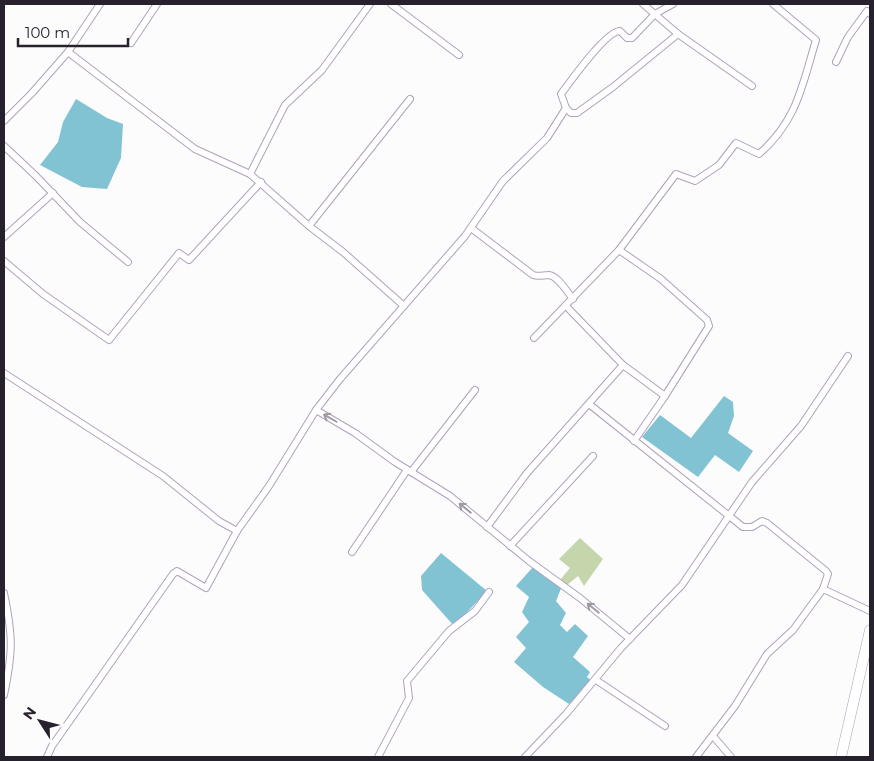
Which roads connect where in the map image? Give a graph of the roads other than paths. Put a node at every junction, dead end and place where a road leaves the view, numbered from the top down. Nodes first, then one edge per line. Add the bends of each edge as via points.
1 (100, 4) edge
2 (157, 4) edge
3 (370, 4) edge
4 (391, 4) edge
5 (643, 4) edge
6 (673, 4) edge
7 (774, 4) edge
8 (655, 14) junction
9 (870, 14) edge
10 (678, 34) junction
11 (131, 43) dead end
12 (68, 52) junction
13 (459, 56) dead end
14 (836, 62) dead end
15 (752, 86) dead end
16 (410, 99) dead end
17 (566, 108) junction
18 (4, 122) edge
19 (4, 146) edge
20 (250, 174) junction
21 (261, 182) junction
22 (53, 193) junction
23 (309, 226) junction
24 (471, 228) junction
25 (4, 237) edge
26 (619, 250) junction
27 (4, 261) edge
28 (128, 262) dead end
29 (573, 299) junction
30 (404, 306) junction
31 (566, 306) junction
32 (534, 338) dead end
33 (848, 356) dead end
34 (623, 365) junction
35 (4, 373) edge
36 (475, 390) dead end
37 (665, 396) junction
38 (588, 404) junction
39 (316, 410) junction
40 (634, 441) junction
41 (593, 456) dead end
42 (409, 471) junction
43 (730, 516) junction
44 (487, 527) junction
45 (237, 531) junction
46 (510, 546) junction
47 (352, 552) dead end
48 (823, 589) junction
49 (489, 592) dead end
50 (4, 593) edge
51 (870, 612) edge
52 (870, 630) edge
53 (630, 639) junction
54 (8, 661) edge
55 (596, 680) junction
56 (4, 695) edge
57 (666, 726) dead end
58 (712, 736) junction
59 (47, 757) edge
60 (378, 757) edge
61 (525, 757) edge
62 (696, 757) edge
63 (731, 757) edge
64 (841, 757) edge

1 - 12 street
2 - 11 street
3 - 20 street via 322,70 285,106
4 - 13 street
5 - 8 street
6 - 8 street
7 - 26 street via 816,40 790,119 759,154 736,143 719,165 695,181 676,174
8 - 10 street
8 - 17 street via 632,38 626,38 617,30 592,54 561,94
9 - 14 street via 867,11 848,37
10 - 15 street
10 - 17 street via 577,113
12 - 18 street
12 - 20 street via 195,149
16 - 23 street
17 - 24 street via 547,138 503,181
19 - 22 street
20 - 21 street
21 - 23 street
21 - 27 street via 189,260 179,253 109,340 43,294
22 - 25 street
22 - 28 street via 80,222
23 - 30 street via 344,252
24 - 29 street via 533,275 553,277
24 - 30 street
26 - 29 street
26 - 37 street via 661,279 707,320 709,326
29 - 31 street
30 - 39 street
31 - 32 street
31 - 34 street
33 - 43 street via 801,426 752,482
34 - 37 street
34 - 38 street
35 - 45 street via 163,476 219,521
36 - 42 street
37 - 40 street
38 - 40 street
38 - 44 street via 527,473
42 -> 39 street
39 - 45 street
40 - 43 street
41 - 46 street
44 -> 42 street via 450,496
42 - 47 street
43 - 48 street via 743,527 767,523 788,538 826,571
43 - 53 street via 682,585
44 - 46 street
45 - 59 street via 206,588 178,570 173,574
53 -> 46 street
48 - 51 street
48 - 58 street via 793,630 766,654 735,706
49 - 60 street via 474,611 448,631 407,682 409,698
50 - 54 street via 13,641
52 - 64 main road
53 - 55 street
54 - 56 street
55 - 57 street
55 - 61 street
58 - 62 street
58 - 63 street

